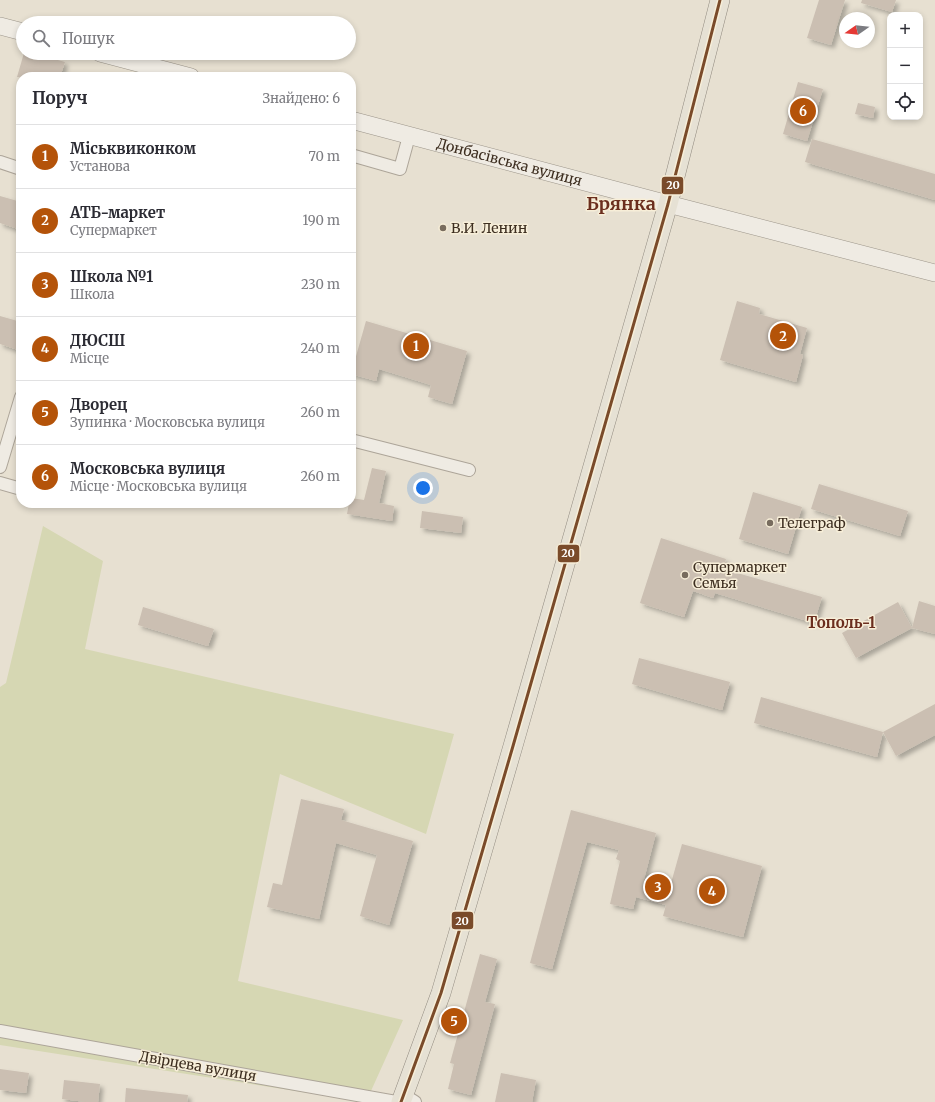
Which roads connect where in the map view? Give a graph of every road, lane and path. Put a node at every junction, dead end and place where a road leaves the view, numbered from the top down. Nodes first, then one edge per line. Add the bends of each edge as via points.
1 (720, 0) edge
2 (0, 26) edge
3 (16, 30) edge
4 (127, 60) edge
5 (172, 72) edge
6 (356, 121) edge
7 (410, 136) junction
8 (356, 156) edge
9 (0, 162) edge
10 (16, 167) edge
11 (668, 204) junction
12 (935, 272) edge
13 (16, 413) edge
14 (356, 441) edge
15 (0, 467) edge
16 (469, 470) dead end
17 (0, 483) edge
18 (16, 488) edge
19 (0, 1030) edge
20 (404, 1100) edge

1 - 11 main road
2 - 3 street
4 - 5 street
6 - 7 street, Донбасівська вулиця
7 - 8 street via 400,169
7 - 11 street, Донбасівська вулиця
9 - 10 street
11 - 12 street, Донбасівська вулиця
11 - 20 main road via 516,739 441,993
13 - 15 street
14 - 16 street
17 - 18 street
19 - 20 street, Двірцева вулиця

